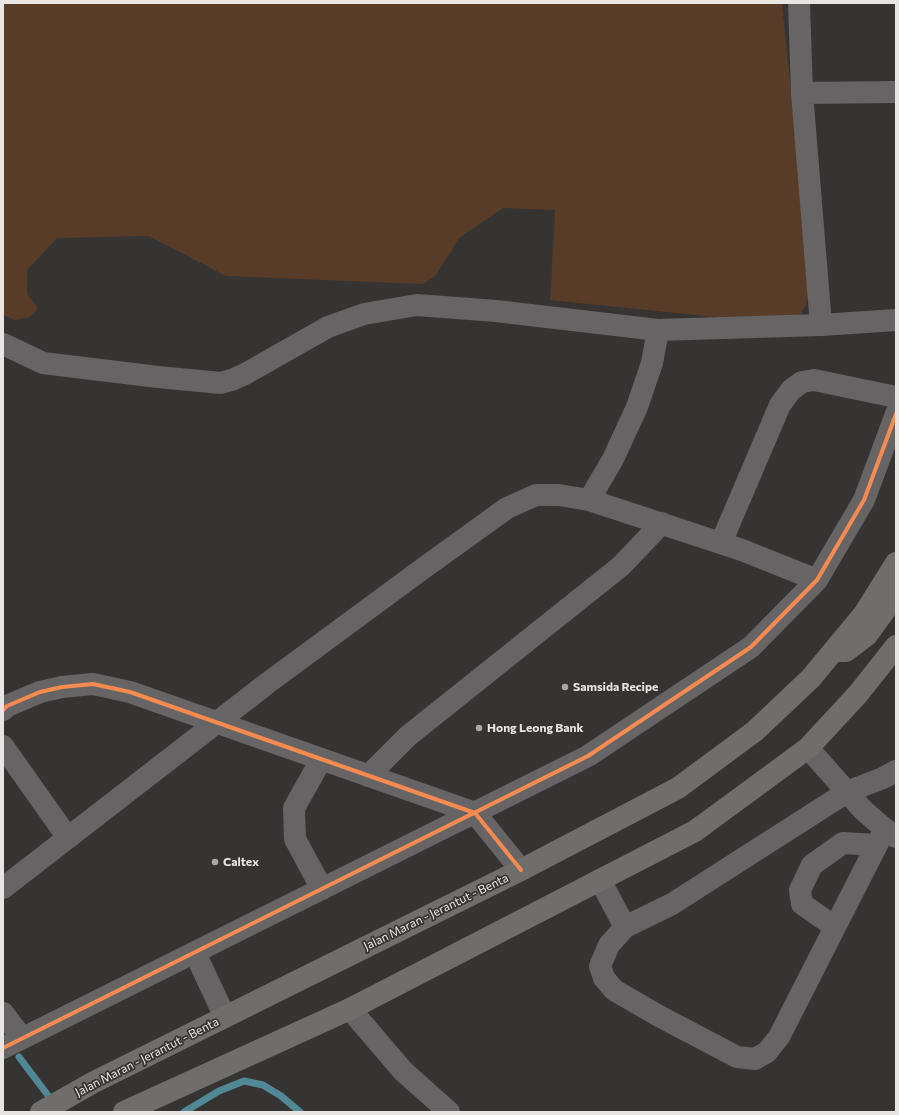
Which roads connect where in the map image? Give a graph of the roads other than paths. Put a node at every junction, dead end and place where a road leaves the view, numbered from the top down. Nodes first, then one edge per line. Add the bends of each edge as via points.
1 (799, 3) edge
2 (896, 92) edge
3 (802, 93) junction
4 (896, 320) edge
5 (821, 325) junction
6 (658, 330) junction
7 (3, 344) edge
8 (896, 397) edge
9 (896, 414) edge
10 (589, 500) junction
11 (662, 523) junction
12 (721, 543) junction
13 (896, 563) edge
14 (817, 580) junction
15 (896, 595) edge
16 (896, 646) edge
17 (833, 651) junction
18 (4, 706) edge
19 (216, 723) junction
20 (3, 746) edge
21 (808, 748) junction
22 (321, 760) junction
23 (896, 771) edge
24 (368, 776) junction
25 (847, 792) junction
26 (475, 813) junction
27 (886, 837) edge
28 (68, 838) junction
29 (521, 870) junction
30 (600, 880) junction
31 (3, 888) edge
32 (322, 890) junction
33 (624, 927) junction
34 (835, 927) junction
35 (195, 953) junction
36 (350, 1009) junction
37 (3, 1013) edge
38 (225, 1017) junction
39 (22, 1038) junction
40 (3, 1048) edge
41 (41, 1112) edge
42 (124, 1112) edge
43 (449, 1112) edge

1 - 3 street
2 - 3 street
3 - 5 street
4 - 5 street
5 - 6 street
6 - 7 street via 496,311 417,305 364,314 328,327 245,374 221,383 43,363
6 - 10 street via 652,363 638,406 613,459
8 - 12 street via 814,380 802,382 791,390 780,405
9 - 14 street via 864,500
10 - 11 street
10 - 19 street via 559,495 536,495 507,508
11 - 12 street
11 - 24 street via 621,566 408,736
12 - 14 street
13 - 17 main road, Jalan Maran - Jerantut - Benta via 864,614
14 - 26 street via 751,647 588,756
15 - 17 main road via 867,635 846,651
16 - 21 main road via 858,694
17 - 29 main road, Jalan Maran - Jerantut - Benta via 811,678 755,731 678,788
18 - 19 street via 40,692 93,684 130,692
19 - 22 street
19 - 28 street
20 - 28 street
21 - 25 street
21 - 30 main road via 694,831
22 - 24 street
22 - 32 street via 294,808 295,839
23 - 25 street
24 - 26 street
25 - 27 street
25 - 33 street via 672,904
26 - 29 street
26 - 32 street
27 - 34 street
27 - 34 street via 843,843 812,864 800,890 802,904
28 - 31 street
29 - 38 main road, Jalan Maran - Jerantut - Benta
30 - 33 street
30 - 36 main road
32 - 35 street
33 - 34 street via 609,945 600,966 604,978 614,990 737,1057 755,1059 767,1052 779,1037
35 - 38 street
35 - 39 street
36 - 42 main road
36 - 43 street via 403,1071
37 - 39 street
38 - 41 main road, Jalan Maran - Jerantut - Benta via 94,1082
39 - 40 street

